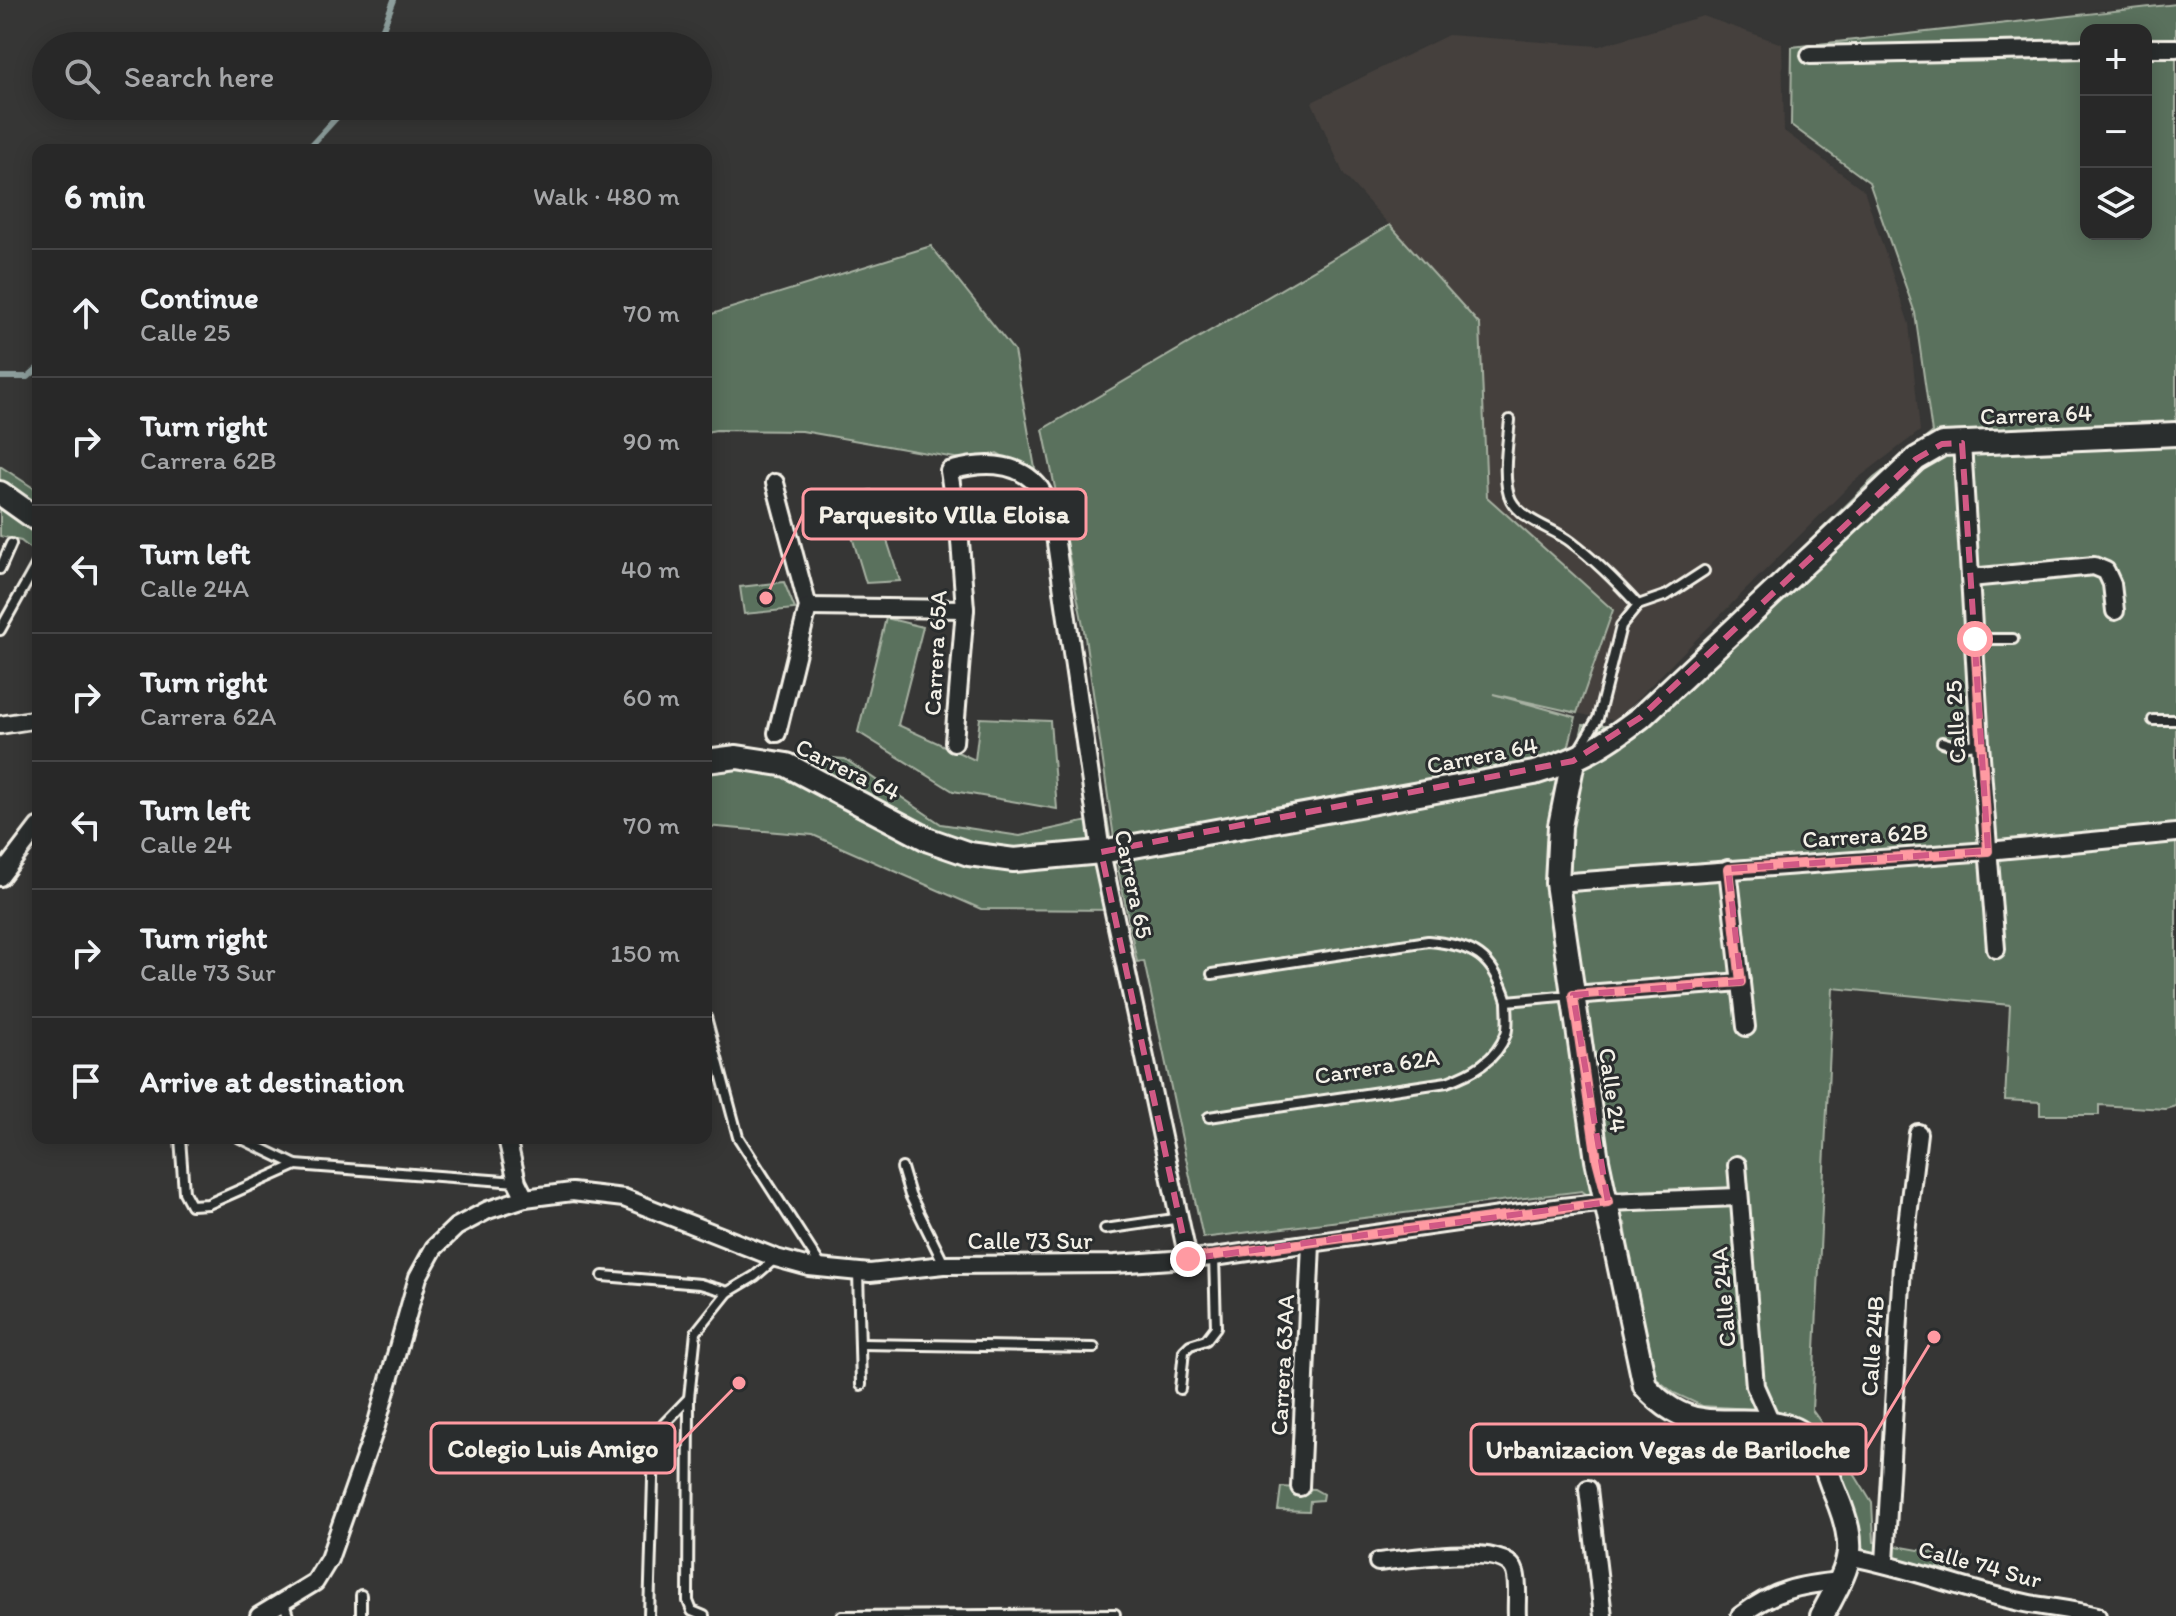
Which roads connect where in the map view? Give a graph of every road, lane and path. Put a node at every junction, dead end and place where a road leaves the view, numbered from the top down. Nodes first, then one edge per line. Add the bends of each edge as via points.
1 (2152, 48) edge
2 (2176, 48) edge
3 (2080, 49) edge
4 (1810, 55) dead end
5 (1510, 420) dead end
6 (2176, 434) edge
7 (1962, 443) junction
8 (775, 483) dead end
9 (0, 493) edge
10 (1052, 515) joint
11 (32, 516) edge
12 (11, 544) dead end
13 (0, 569) edge
14 (1704, 571) dead end
15 (32, 573) edge
16 (1970, 578) junction
17 (1638, 605) junction
18 (808, 607) junction
19 (965, 609) junction
20 (2115, 611) dead end
21 (0, 630) edge
22 (1975, 639) junction
23 (2013, 639) dead end
24 (32, 720) edge
25 (2153, 720) dead end
26 (2176, 720) edge
27 (0, 725) edge
28 (777, 733) dead end
29 (954, 742) dead end
30 (1942, 742) dead end
31 (1980, 744) junction
32 (712, 760) edge
33 (1573, 761) junction
34 (2176, 833) edge
35 (32, 835) edge
36 (1988, 851) junction
37 (1101, 852) junction
38 (1728, 869) junction
39 (0, 877) edge
40 (1557, 883) junction
41 (1996, 949) dead end
42 (1212, 974) dead end
43 (1741, 982) junction
44 (1573, 995) junction
45 (1507, 1001) junction
46 (1746, 1027) dead end
47 (712, 1040) edge
48 (1209, 1117) dead end
49 (1918, 1133) dead end
50 (180, 1144) edge
51 (252, 1144) edge
52 (508, 1144) edge
53 (296, 1165) junction
54 (1737, 1165) dead end
55 (902, 1168) dead end
56 (517, 1182) junction
57 (1738, 1197) junction
58 (525, 1198) junction
59 (1608, 1202) junction
60 (1181, 1218) junction
61 (1105, 1229) dead end
62 (1311, 1244) junction
63 (1214, 1257) junction
64 (776, 1258) junction
65 (1188, 1259) junction
66 (944, 1265) junction
67 (823, 1269) junction
68 (858, 1272) junction
69 (603, 1276) dead end
70 (728, 1292) junction
71 (861, 1344) junction
72 (1094, 1348) dead end
73 (861, 1385) dead end
74 (1180, 1389) dead end
75 (689, 1398) junction
76 (1771, 1422) junction
77 (1300, 1487) dead end
78 (1588, 1489) dead end
79 (1851, 1557) junction
80 (1378, 1562) dead end
81 (1885, 1563) junction
82 (1840, 1581) junction
83 (361, 1595) dead end
84 (286, 1610) edge
85 (2064, 1612) edge
86 (1115, 1614) edge
87 (259, 1616) edge
88 (361, 1616) edge
89 (649, 1616) edge
90 (704, 1616) edge
91 (842, 1616) edge
92 (1517, 1616) edge
93 (1603, 1616) edge
94 (1740, 1616) edge
95 (1822, 1616) edge
96 (2097, 1616) edge

1 - 2 street
3 - 4 street
5 - 17 lane via 1506,484 1511,501 1599,565
6 - 7 street, Carrera 64
7 - 16 street, Calle 25
7 - 33 street, Carrera 64 via 1942,444 1916,459 1641,717
8 - 18 street
9 - 11 street
10 - 19 street, Carrera 65A via 1040,487 1011,468 978,463 949,471
10 - 37 street, Carrera 65
12 - 13 lane
14 - 17 lane via 1667,595
15 - 21 lane
16 - 20 street via 2094,566 2106,571
16 - 22 street, Calle 25
17 - 33 lane via 1621,626 1598,718
18 - 19 street
18 - 28 street
19 - 29 street, Carrera 65A
22 - 23 lane
22 - 31 street, Calle 25
24 - 27 street
25 - 26 lane
30 - 31 lane
31 - 36 street, Calle 25
32 - 37 street, Carrera 64 via 737,757 787,765 929,840 969,854 1014,860
33 - 37 street, Carrera 64 via 1534,773
33 - 40 street, Calle 24 via 1560,826
34 - 36 street, Carrera 62B
35 - 39 street
36 - 38 street, Carrera 62B
36 - 41 street, Calle 25
37 - 60 street, Carrera 65
38 - 40 street, Carrera 62B
38 - 43 street
40 - 44 street, Calle 24
42 - 45 lane via 1407,943 1457,943 1485,959 1499,976
43 - 44 street
43 - 46 street
44 - 45 lane
44 - 59 street, Calle 24
45 - 48 lane, Carrera 62A via 1507,1033 1493,1056 1474,1072 1447,1082
47 - 67 lane via 738,1137
49 - 81 street, Calle 24B via 1892,1396
50 - 53 lane via 184,1192 191,1205 208,1204
51 - 53 lane
52 - 56 street
53 - 56 lane
54 - 57 street, Calle 24A
55 - 66 lane
56 - 58 street
57 - 59 street, Calle 73 Sur
57 - 76 street, Calle 24A via 1755,1386
58 - 64 street, Calle 73 Sur via 572,1192 624,1198
58 - 84 street, Calle 73 Sur via 456,1227 434,1248 418,1277 376,1426 329,1559 315,1582
59 - 62 street, Calle 73 Sur
59 - 76 street, Calle 24 via 1645,1386 1674,1411 1701,1420
60 - 61 lane
60 - 65 street, Carrera 65
62 - 63 street, Calle 73 Sur
62 - 77 street, Carrera 63AA
63 - 65 street, Calle 73 Sur
63 - 74 lane via 1216,1327 1206,1340 1184,1351
64 - 67 street, Calle 73 Sur
64 - 70 lane
65 - 66 street, Calle 73 Sur
66 - 68 street, Calle 73 Sur
67 - 68 street, Calle 73 Sur
68 - 71 lane
69 - 70 lane via 700,1284
70 - 75 lane via 696,1332
71 - 72 lane
71 - 73 lane
75 - 89 lane via 657,1431 654,1446
75 - 90 lane via 688,1601 692,1611
76 - 79 street via 1795,1429 1814,1445 1846,1518
78 - 93 street
79 - 81 street, Calle 74 Sur
79 - 82 street
80 - 92 street via 1493,1556 1515,1570
81 - 85 street, Calle 74 Sur
82 - 94 street via 1795,1586
82 - 95 street
83 - 88 lane
84 - 87 street, Calle 73 Sur
85 - 96 street, Calle 74 Sur
86 - 91 lane

